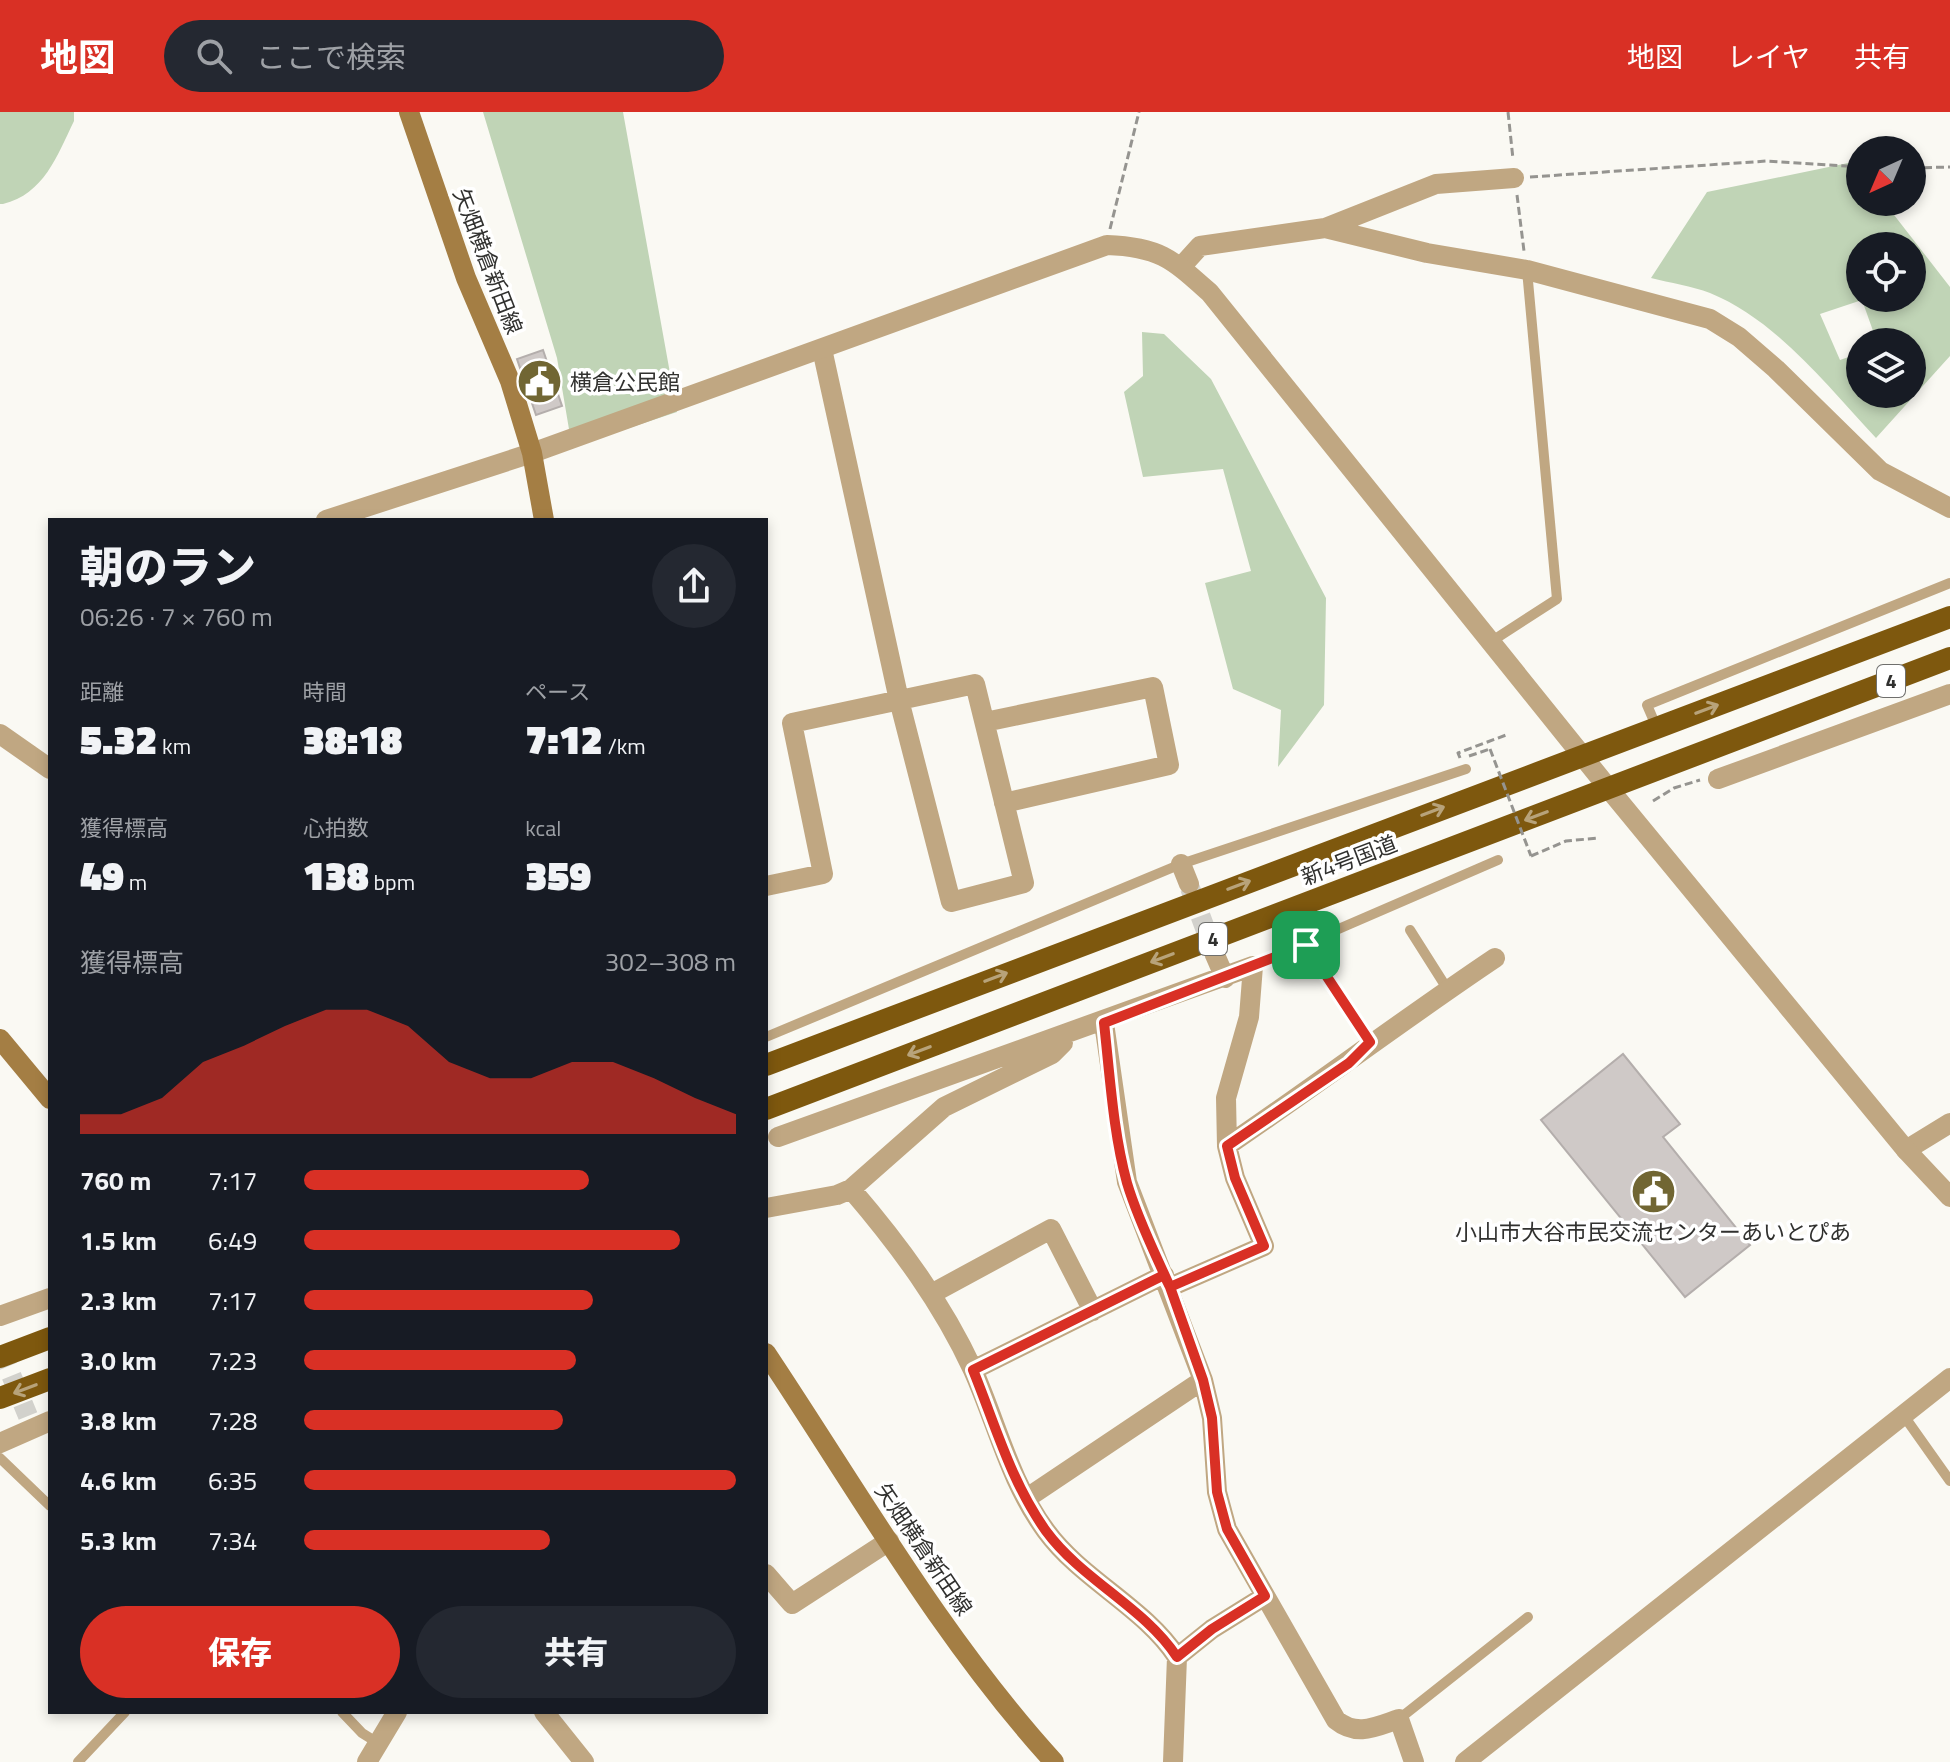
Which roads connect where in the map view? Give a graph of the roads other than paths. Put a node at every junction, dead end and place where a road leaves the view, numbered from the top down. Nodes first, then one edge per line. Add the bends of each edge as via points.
1 (409, 112) edge
2 (1514, 178) road end
3 (1325, 228) junction
4 (1181, 267) junction
5 (1527, 270) junction
6 (822, 349) junction
7 (532, 453) junction
8 (1950, 508) edge
9 (332, 518) edge
10 (544, 518) edge
11 (1950, 583) edge
12 (1950, 617) edge
13 (1492, 641) junction
14 (1950, 658) edge
15 (1950, 694) edge
16 (899, 700) junction
17 (985, 722) junction
18 (1657, 728) junction
19 (0, 734) edge
20 (1582, 755) junction
21 (48, 768) edge
22 (1466, 769) dead end
23 (1718, 779) road end
24 (1609, 789) junction
25 (1004, 803) junction
26 (1498, 860) dead end
27 (1181, 864) junction
28 (1189, 884) tunnel mouth
29 (768, 886) edge
30 (1410, 930) dead end
31 (1306, 945) junction
32 (1215, 955) tunnel mouth
33 (1495, 958) dead end
34 (1253, 966) junction
35 (1225, 978) junction
36 (1448, 990) junction
37 (1104, 1023) junction
38 (1072, 1034) junction
39 (768, 1036) edge
40 (0, 1039) edge
41 (1370, 1042) junction
42 (768, 1064) edge
43 (48, 1097) edge
44 (768, 1108) edge
45 (1950, 1123) edge
46 (778, 1137) dead end
47 (1227, 1146) junction
48 (1906, 1150) junction
49 (851, 1189) junction
50 (1950, 1197) edge
51 (768, 1208) edge
52 (1167, 1281) junction
53 (933, 1293) junction
54 (48, 1299) edge
55 (1093, 1311) junction
56 (0, 1316) edge
57 (48, 1339) edge
58 (0, 1357) edge
59 (769, 1365) edge
60 (973, 1370) junction
61 (1950, 1378) edge
62 (48, 1380) edge
63 (1203, 1380) junction
64 (0, 1398) edge
65 (1904, 1416) junction
66 (36, 1423) edge
67 (0, 1443) edge
68 (0, 1458) edge
69 (1950, 1481) edge
70 (1027, 1498) junction
71 (48, 1504) edge
72 (889, 1541) junction
73 (768, 1576) edge
74 (1265, 1596) junction
75 (1528, 1617) dead end
76 (1177, 1657) junction
77 (123, 1714) edge
78 (344, 1714) edge
79 (396, 1714) edge
80 (546, 1714) edge
81 (1399, 1719) junction
82 (378, 1743) junction
83 (78, 1762) edge
84 (367, 1762) edge
85 (584, 1762) edge
86 (1054, 1762) edge
87 (1173, 1762) edge
88 (1414, 1762) edge
89 (1465, 1762) edge

1 - 7 main road, 矢畑横倉新田線
2 - 3 street via 1436,184
3 - 4 street via 1200,246
3 - 5 street
4 - 6 street via 1169,256 1107,245
4 - 13 street via 1210,293
5 - 8 street via 1710,319 1776,369 1880,471
5 - 13 lane via 1557,599
6 - 7 street
6 - 16 street
7 - 9 street
7 - 10 main road, 矢畑横倉新田線
11 - 18 lane via 1647,705
18 -> 12 highway, 新4号国道 / 4
13 - 20 street
14 - 24 highway, 新4号国道 / 4
15 - 23 street
16 - 17 street via 975,684
16 - 25 street via 951,902 1024,883
16 - 29 street via 792,723 823,874
17 - 25 street
17 - 25 street via 1153,687 1169,765
18 - 20 highway, 新4号国道 / 4
19 - 21 street
20 - 24 street
42 -> 20 highway, 新4号国道 / 4
22 - 27 lane
24 -> 44 highway, 新4号国道 / 4
24 - 48 street
26 - 31 lane
27 - 28 street
27 - 39 lane
30 - 36 lane
31 - 34 lane
31 - 41 lane
32 - 35 street
33 - 36 street
34 - 35 street
34 - 47 street via 1249,1017 1226,1098
35 - 37 street
36 - 41 street
37 - 38 street
37 - 52 street via 1127,1182
38 - 46 street
38 - 49 street via 1052,1054 944,1107
40 - 43 main road
41 - 47 street via 1349,1063
45 - 48 street
47 - 52 street via 1264,1246
48 - 50 street
49 - 51 street
49 - 53 street
52 - 55 street
52 - 63 street
53 - 55 street via 1051,1229
53 - 60 street
54 - 56 street
55 - 60 street
57 - 58 highway
59 - 72 main road, 矢畑横倉新田線
60 - 70 street via 1004,1456
61 - 65 street
62 -> 64 highway
63 - 70 street
63 - 74 street via 1227,1529
65 - 69 lane
65 - 89 street
66 - 67 street
68 - 71 lane
70 - 76 street via 1046,1531 1165,1639
72 - 73 street via 792,1604
72 - 86 main road, 矢畑横倉新田線 via 1006,1708
74 - 76 street
74 - 81 street via 1336,1720 1349,1730 1367,1730
75 - 81 lane
76 - 87 street
77 - 83 lane
78 - 82 lane
79 - 82 street
80 - 85 street
81 - 88 street
82 - 84 street

